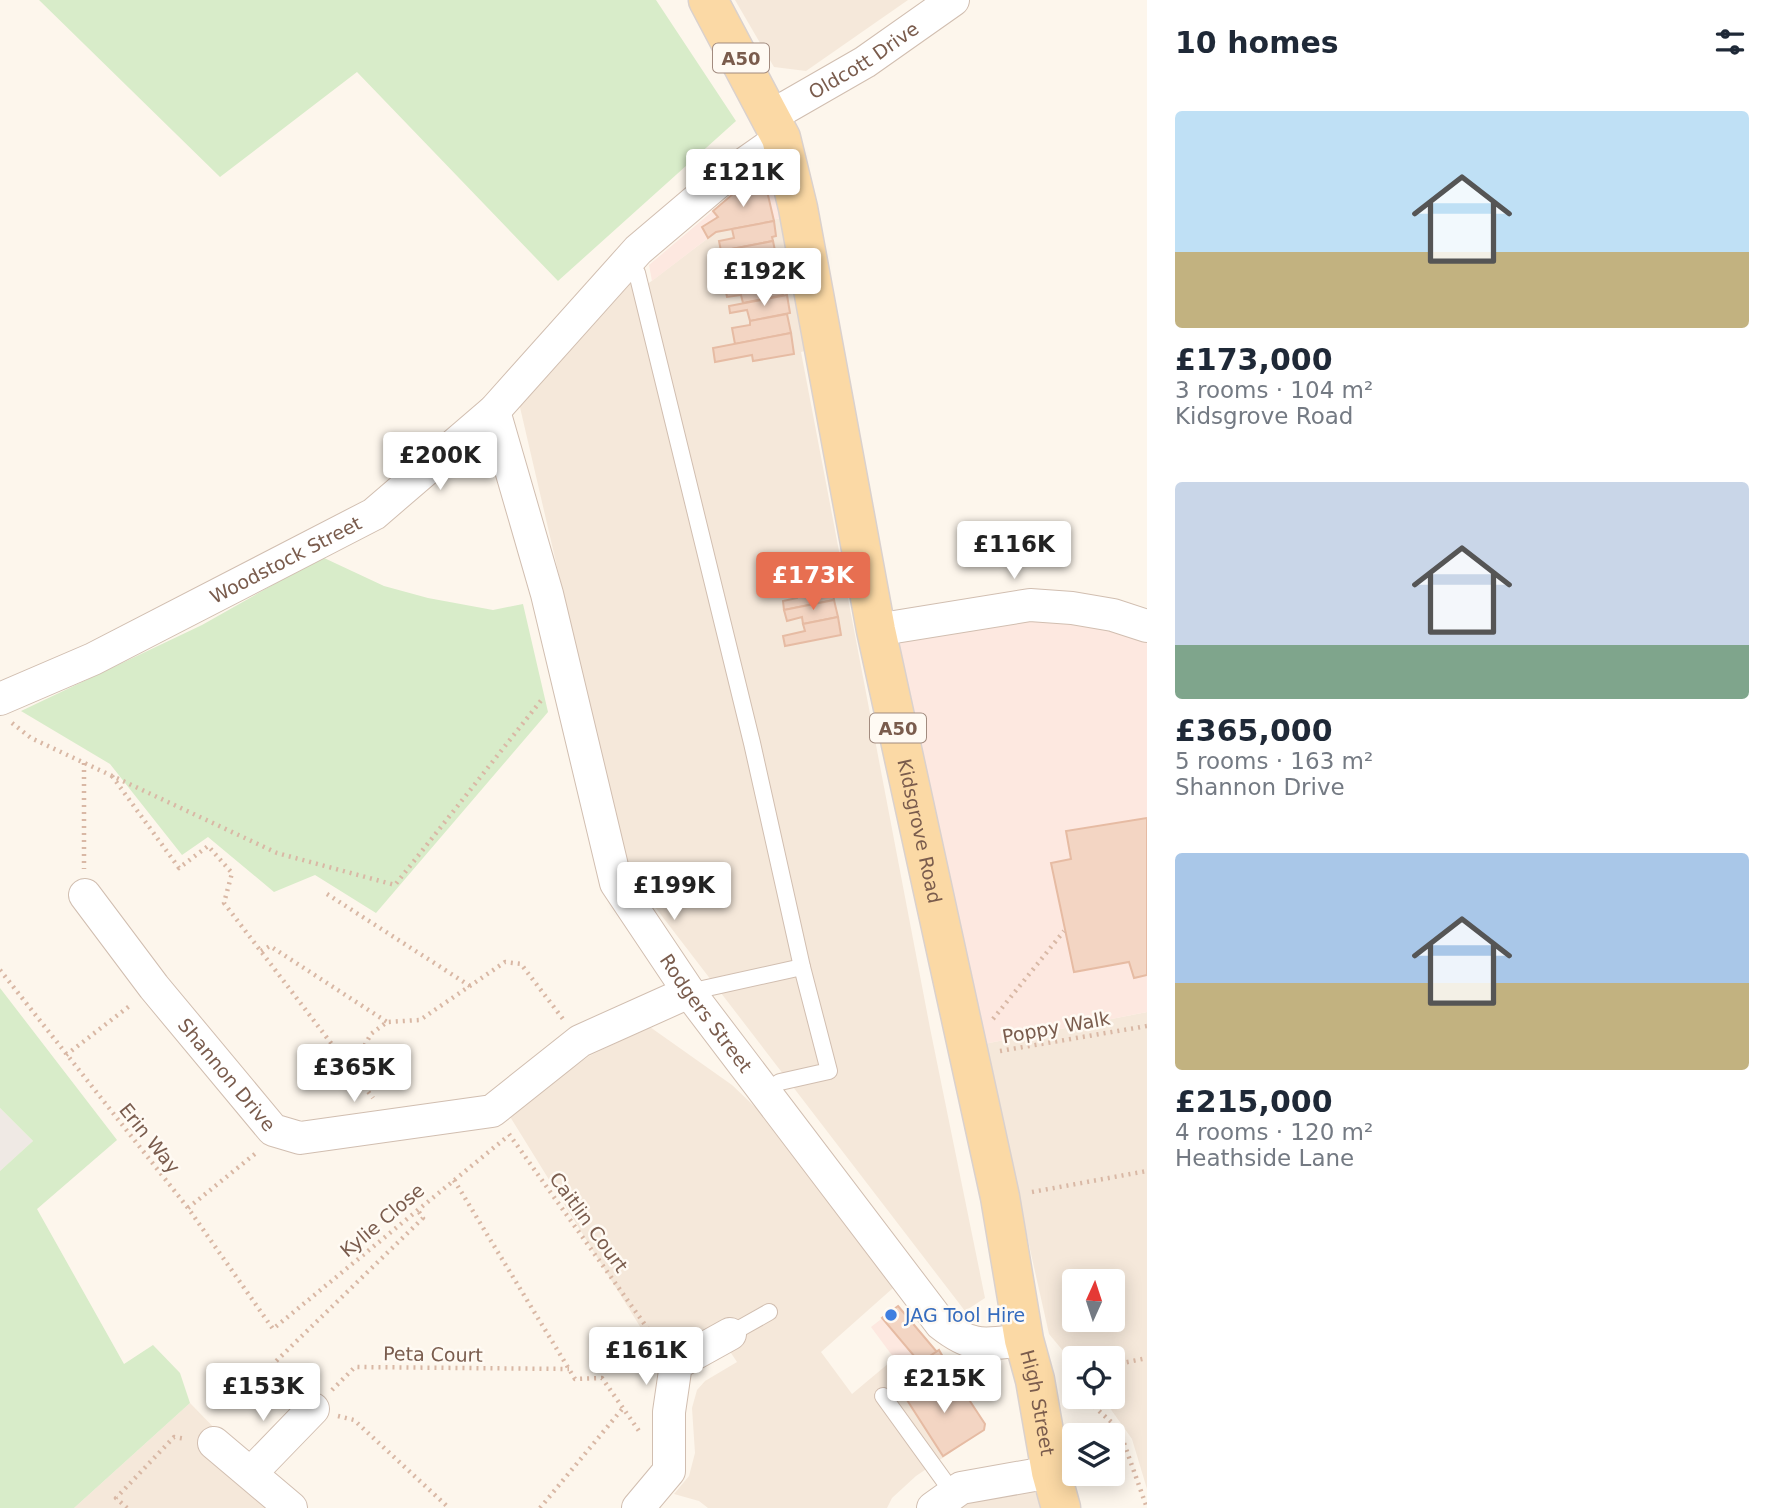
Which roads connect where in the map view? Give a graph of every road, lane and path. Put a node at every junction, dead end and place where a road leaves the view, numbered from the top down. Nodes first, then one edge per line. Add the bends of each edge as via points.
1 (708, 0) edge
2 (953, 0) edge
3 (776, 127) junction
4 (628, 261) junction
5 (494, 411) junction
6 (1147, 625) edge
7 (876, 630) junction
8 (565, 670) junction
9 (5, 710) edge
10 (84, 763) junction
11 (111, 775) junction
12 (327, 894) dead end
13 (85, 895) joint
14 (1064, 931) dead end
15 (261, 951) junction
16 (802, 967) junction
17 (0, 970) edge
18 (470, 986) junction
19 (154, 987) junction
20 (688, 992) junction
21 (387, 1022) junction
22 (1147, 1026) edge
23 (580, 1041) junction
24 (969, 1053) junction
25 (66, 1055) junction
26 (351, 1070) junction
27 (765, 1092) junction
28 (501, 1123) junction
29 (394, 1126) junction
30 (281, 1132) junction
31 (1147, 1171) edge
32 (454, 1180) junction
33 (1000, 1197) junction
34 (188, 1208) junction
35 (417, 1209) junction
36 (769, 1312) dead end
37 (273, 1329) joint
38 (730, 1334) joint
39 (1024, 1340) junction
40 (670, 1357) junction
41 (1147, 1358) edge
42 (1125, 1363) edge
43 (570, 1369) junction
44 (883, 1396) dead end
45 (623, 1408) junction
46 (313, 1409) junction
47 (1097, 1409) edge
48 (214, 1443) joint
49 (669, 1471) junction
50 (1051, 1472) junction
51 (251, 1473) junction
52 (943, 1501) edge
53 (127, 1508) edge
54 (291, 1508) edge
55 (449, 1508) edge
56 (540, 1508) edge
57 (638, 1508) edge
58 (1061, 1508) edge
59 (1147, 1508) edge

1 - 3 main road, A50
2 - 3 street, Oldcott Drive
3 - 4 street, Woodstock Street
3 - 7 main road, Kidsgrove Road / A50 via 798,208
4 - 5 street, Woodstock Street
4 - 16 lane via 637,273
5 - 8 street, Rodgers Street
5 - 9 street, Woodstock Street via 374,514 93,659
6 - 7 street via 1113,615 1030,605
7 - 24 main road, Kidsgrove Road / A50
8 - 11 path via 395,885 277,853
8 - 20 street, Rodgers Street via 616,883
9 - 10 path via 31,738
10 - 11 path
10 - 13 path
11 - 15 path via 179,869 208,846 232,873 224,903
12 - 18 path
13 - 19 street, Shannon Drive
14 - 24 path
15 - 21 path via 270,946
15 - 26 path
16 - 20 lane
16 - 27 lane via 829,1070 780,1082
17 - 25 path, Erin Way
18 - 21 path via 420,1020
18 - 23 path via 505,961 521,964
19 - 25 path
19 - 30 street, Shannon Drive via 273,1130
20 - 23 street, Shannon Drive
20 - 27 street, Rodgers Street
21 - 26 path via 372,1034
22 - 24 path, Poppy Walk
23 - 28 street, Shannon Drive
24 - 33 main road, Kidsgrove Road / A50
25 - 34 path, Erin Way
26 - 29 path
27 - 39 street, Rodgers Street via 941,1324 960,1338 983,1345
28 - 29 street, Shannon Drive
28 - 32 path, Kylie Close
28 - 40 path, Caitlin Court
29 - 30 street, Shannon Drive via 300,1138
30 - 34 path
31 - 33 path
32 - 35 path, Kylie Close
32 - 43 path
33 - 39 main road, Kidsgrove Road / A50
34 - 37 path, Erin Way
35 - 37 path, Kylie Close
35 - 46 path via 423,1218 269,1368
36 - 38 lane
38 - 40 street
39 - 50 main road, High Street / A50
40 - 49 street
41 - 42 path
43 - 45 path, Peta Court via 575,1379 602,1378
43 - 46 path, Peta Court via 355,1367
44 - 52 lane
45 - 49 path
45 - 56 path
46 - 51 street
46 - 55 path via 354,1420
47 - 59 path via 1119,1429
48 - 51 street
48 - 53 path via 174,1437 116,1498
49 - 57 street
50 - 52 street via 961,1488
50 - 58 main road, High Street / A50
51 - 54 street

